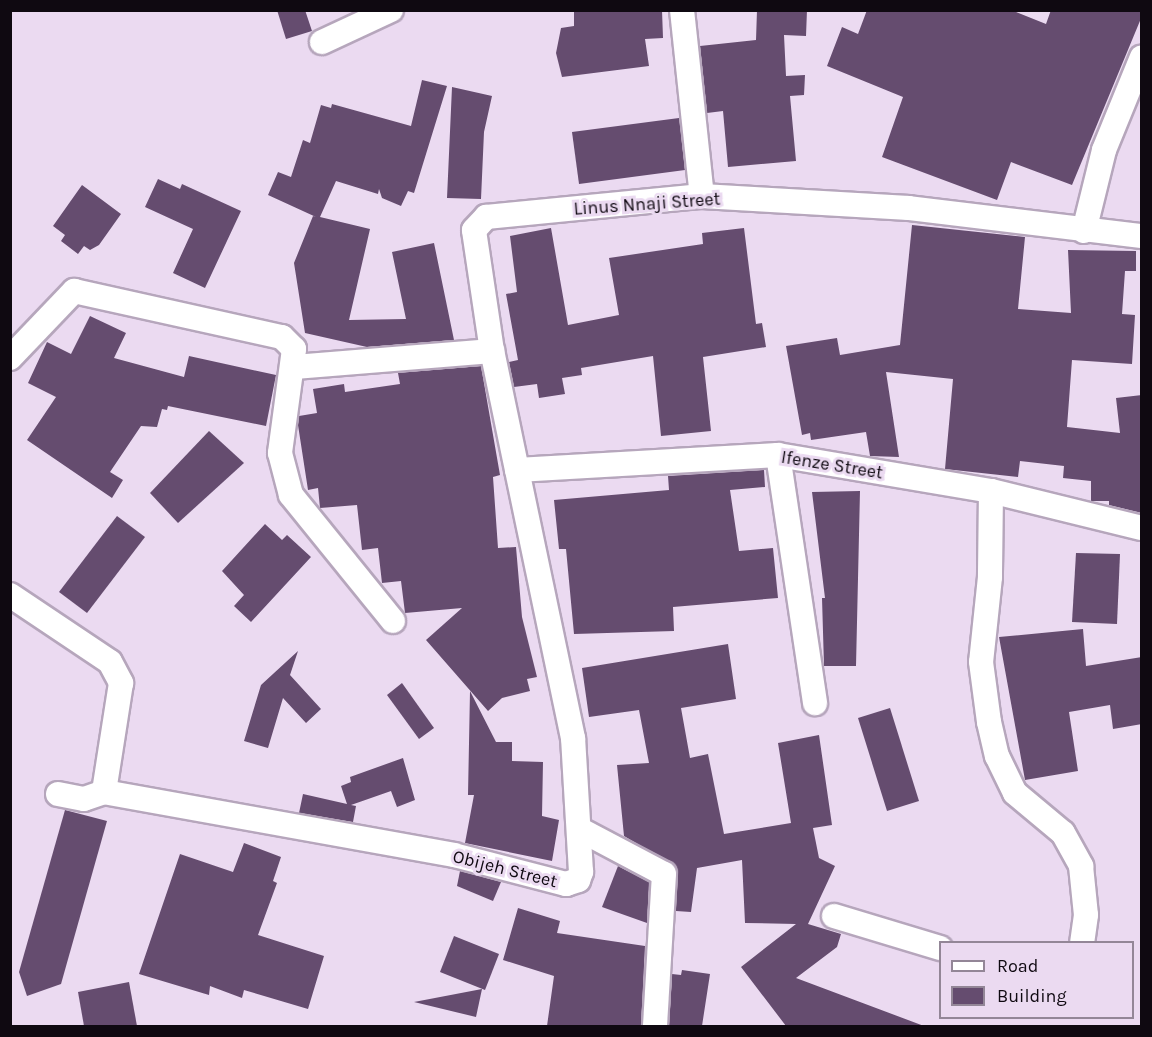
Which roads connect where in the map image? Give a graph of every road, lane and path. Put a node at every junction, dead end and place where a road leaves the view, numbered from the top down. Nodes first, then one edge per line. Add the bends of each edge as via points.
1 (391, 10) edge
2 (682, 10) edge
3 (322, 42) dead end
4 (1142, 57) edge
5 (702, 196) junction
6 (1084, 231) junction
7 (1142, 236) edge
8 (492, 351) junction
9 (10, 358) edge
10 (294, 368) junction
11 (778, 455) junction
12 (517, 470) junction
13 (991, 491) junction
14 (1142, 528) edge
15 (10, 595) edge
16 (393, 621) dead end
17 (815, 703) dead end
18 (104, 792) junction
19 (58, 794) dead end
20 (579, 829) junction
21 (834, 916) dead end
22 (1082, 941) edge
23 (939, 948) edge
24 (655, 1026) edge

1 - 3 street
2 - 5 street
4 - 6 street via 1104,150
5 - 6 street, Linus Nnaji Street via 909,208
5 - 8 street, Linus Nnaji Street via 486,217 478,222 474,230
6 - 7 street, Linus Nnaji Street
8 - 10 street
8 - 12 street, Linus Nnaji Street
9 - 10 street via 74,291 282,337 294,349
10 - 16 street via 280,453 291,495
11 - 12 street, Ifenze Street
11 - 13 street, Ifenze Street
11 - 17 street
12 - 20 street, Obijeh Street via 573,738
13 - 14 street, Ifenze Street
13 - 22 street via 990,577 981,662 989,722 997,756 1015,793 1063,833 1081,866 1086,915
15 - 18 street via 110,662 121,683
18 - 19 street, Obijeh Street via 84,800
18 - 20 street, Obijeh Street via 454,855 566,884 573,884 581,872
20 - 24 street via 664,873
21 - 23 street

